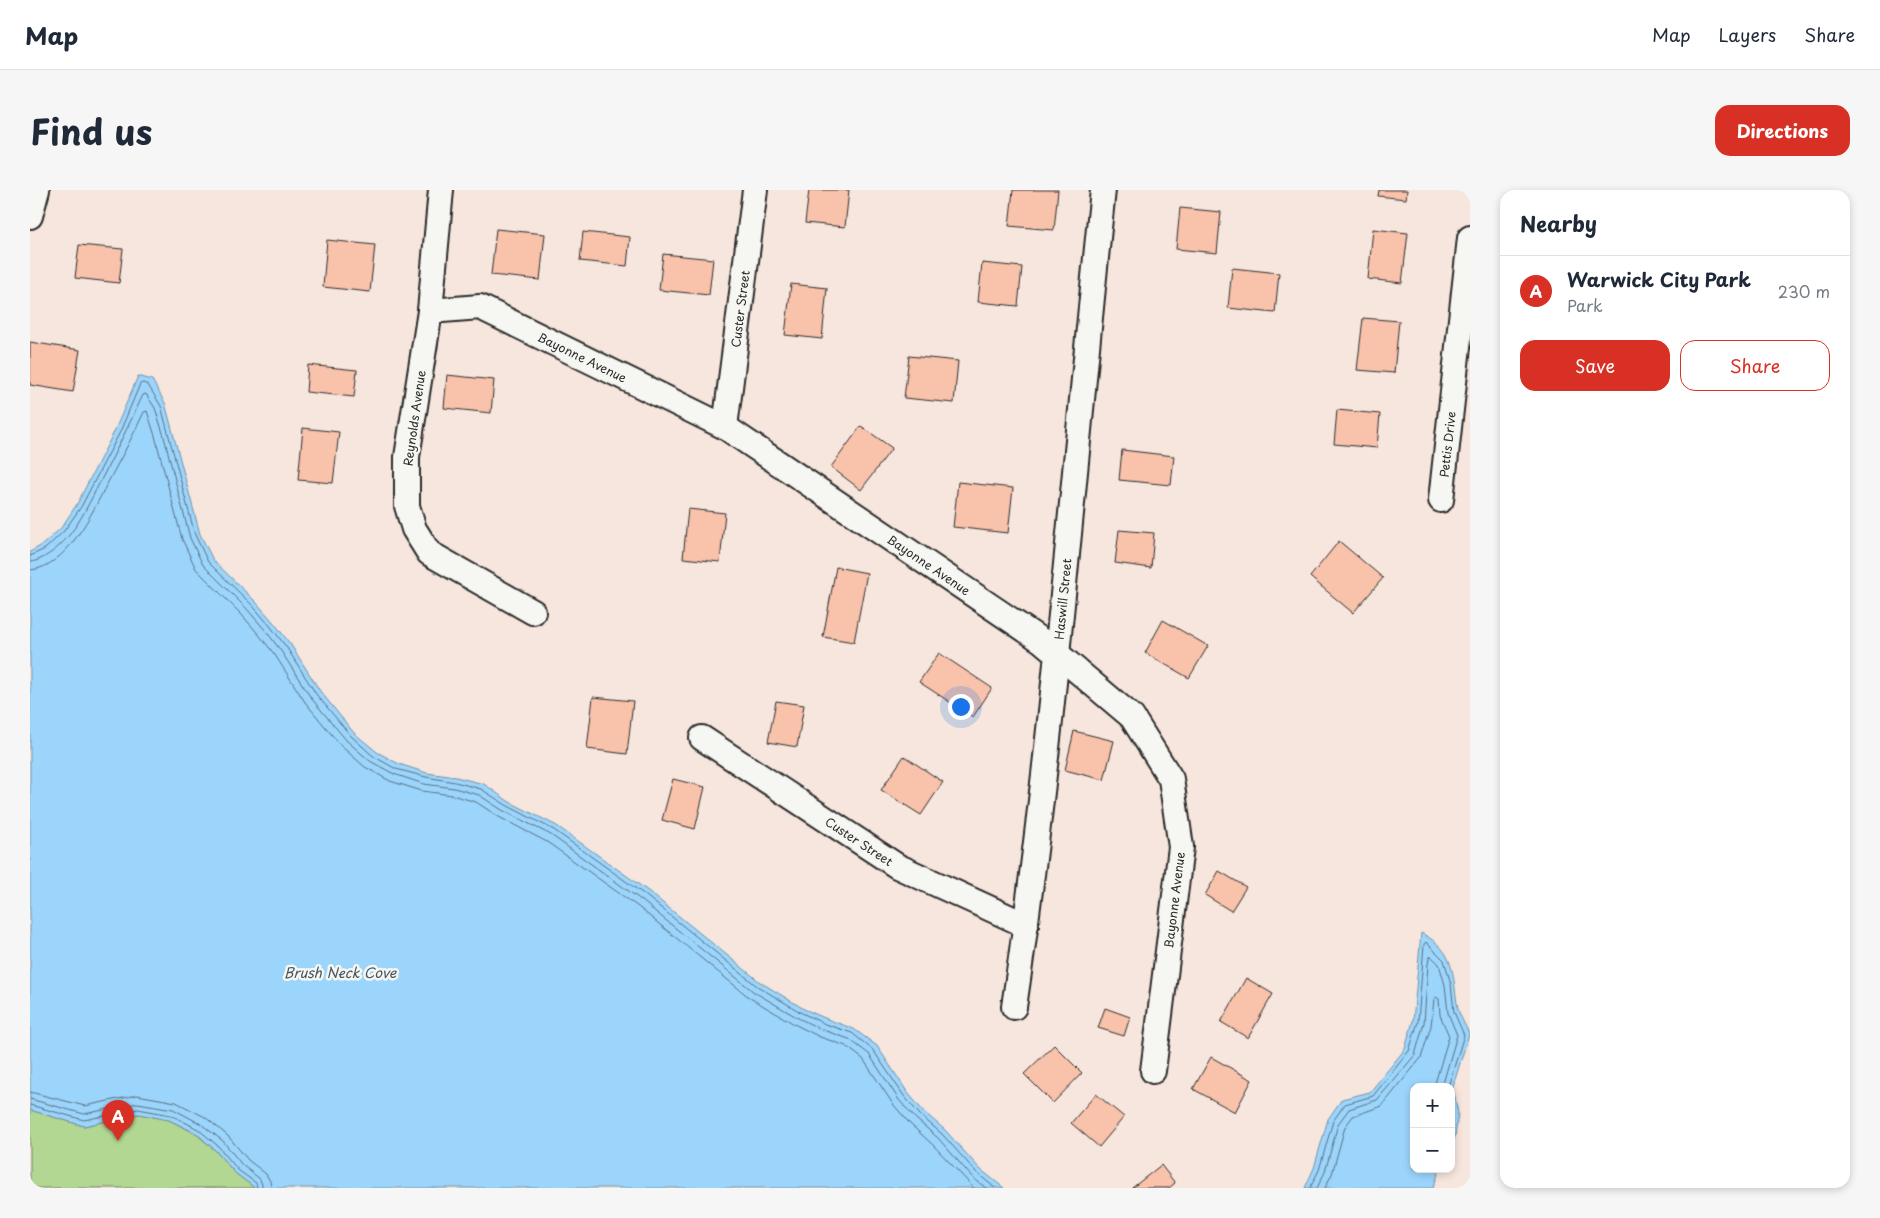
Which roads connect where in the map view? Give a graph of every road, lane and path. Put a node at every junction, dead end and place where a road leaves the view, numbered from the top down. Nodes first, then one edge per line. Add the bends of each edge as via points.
1 (37, 190) edge
2 (441, 190) edge
3 (755, 190) edge
4 (1103, 190) edge
5 (30, 216) edge
6 (1470, 238) edge
7 (430, 311) junction
8 (725, 427) junction
9 (1441, 500) dead end
10 (533, 612) dead end
11 (1057, 652) junction
12 (702, 738) dead end
13 (1026, 925) junction
14 (1014, 1007) dead end
15 (1153, 1071) dead end

1 - 5 street
2 - 7 street, Reynolds Avenue
3 - 8 street, Custer Street
4 - 11 street, Haswill Street
6 - 9 street, Pettis Drive
7 - 8 street, Bayonne Avenue via 480,307
7 - 10 street, Reynolds Avenue via 407,458 407,506 414,529 429,553
8 - 11 street, Bayonne Avenue
11 - 13 street, Haswill Street
11 - 15 street, Bayonne Avenue via 1132,717 1171,779 1181,848
12 - 13 street, Custer Street via 897,866
13 - 14 street, Haswill Street

